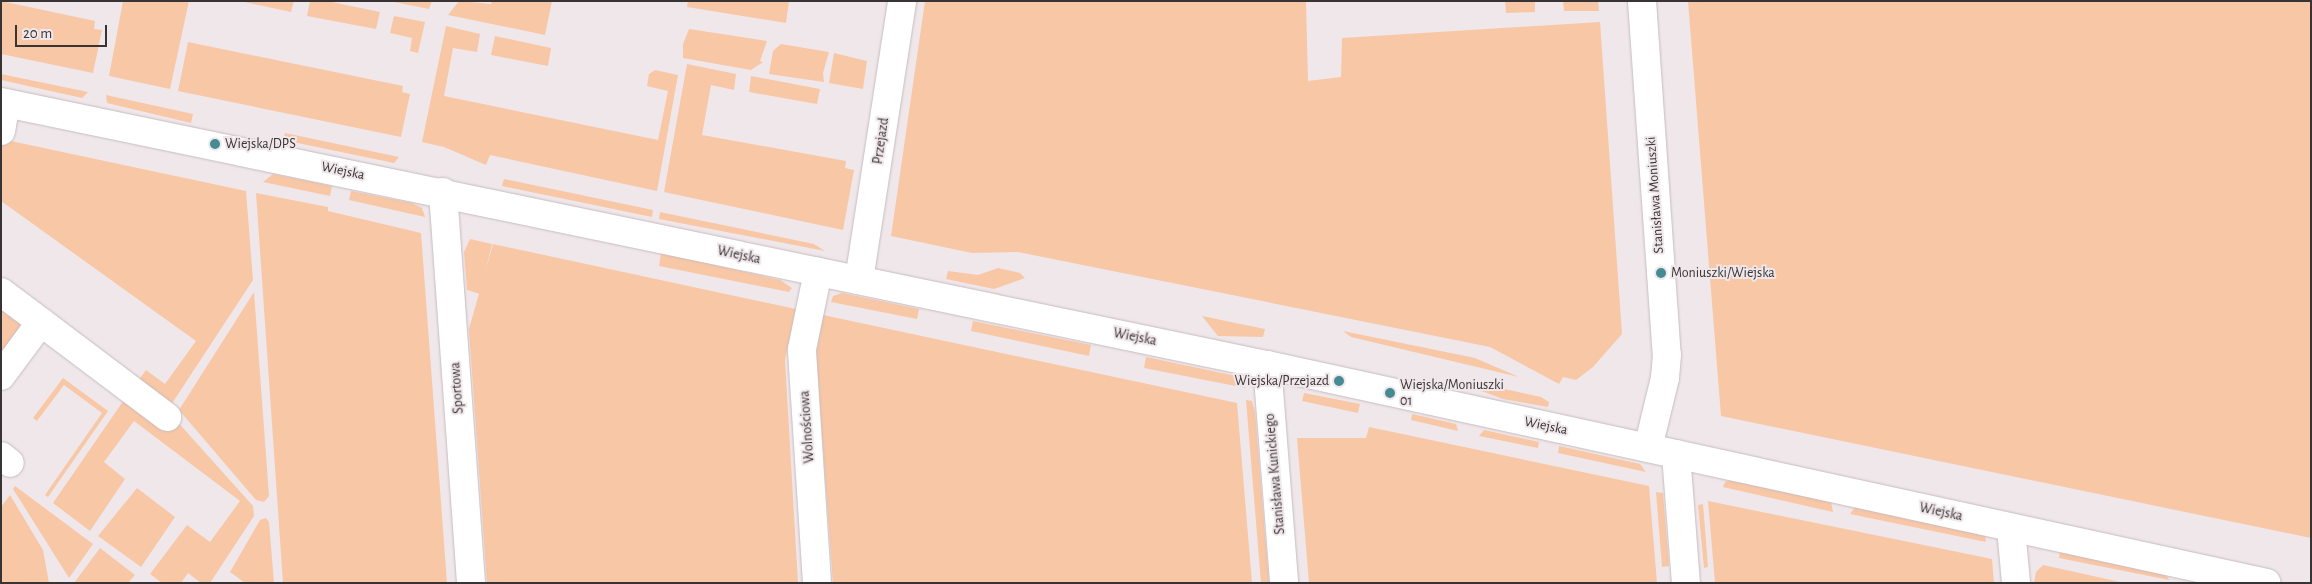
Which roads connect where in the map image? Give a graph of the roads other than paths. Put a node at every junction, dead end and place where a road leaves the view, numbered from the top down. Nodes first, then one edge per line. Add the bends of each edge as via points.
1 (902, 1) edge
2 (1642, 1) edge
3 (4, 102) edge
4 (1, 132) edge
5 (443, 192) junction
6 (818, 272) junction
7 (859, 280) junction
8 (1, 292) edge
9 (41, 322) junction
10 (1267, 365) junction
11 (1, 376) edge
12 (167, 417) dead end
13 (1648, 448) junction
14 (1676, 454) junction
15 (2011, 528) junction
16 (471, 583) edge
17 (817, 583) edge
18 (1284, 583) edge
19 (1686, 583) edge
20 (2016, 583) edge
21 (2265, 583) edge

1 - 7 street, Przejazd
2 - 13 street, Stanisława Moniuszki via 1666,355 1666,378
3 - 4 street
3 - 5 street, Wiejska
5 - 6 street, Wiejska
5 - 16 street, Sportowa
6 - 7 street, Wiejska
6 - 17 street, Wolnościowa via 802,349
7 - 10 street, Wiejska
8 - 9 street
9 - 11 street
9 - 12 street
10 - 13 street, Wiejska
10 - 18 street, Stanisława Kunickiego
13 - 14 street, Wiejska
14 - 15 street, Wiejska
14 - 19 street
15 - 20 street
15 - 21 street, Wiejska

